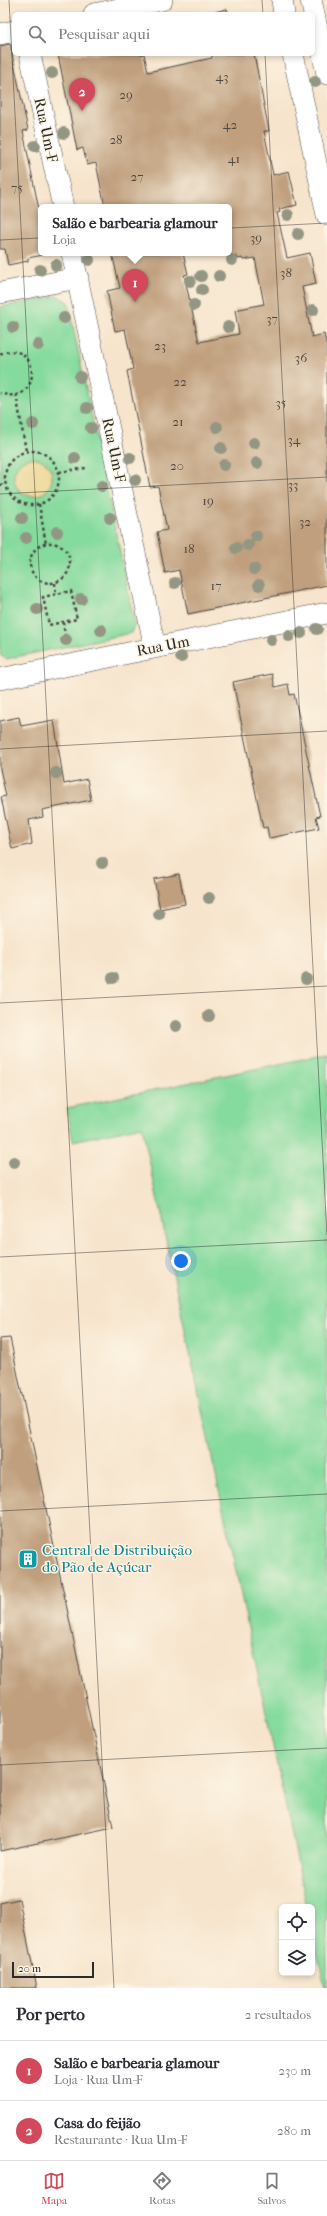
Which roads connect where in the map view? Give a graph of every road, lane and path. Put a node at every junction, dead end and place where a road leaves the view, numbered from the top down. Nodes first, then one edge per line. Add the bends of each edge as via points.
1 (162, 0) edge
2 (282, 0) edge
3 (311, 0) edge
4 (115, 5) edge
5 (99, 12) edge
6 (284, 12) edge
7 (314, 12) edge
8 (315, 18) edge
9 (12, 31) edge
10 (0, 34) edge
11 (30, 56) edge
12 (293, 56) edge
13 (327, 74) edge
14 (62, 204) edge
15 (327, 215) edge
16 (73, 256) edge
17 (78, 278) junction
18 (0, 293) edge
19 (0, 354) edge
20 (0, 393) edge
21 (16, 394) junction
22 (26, 451) junction
23 (86, 468) dead end
24 (59, 472) junction
25 (6, 484) junction
26 (0, 485) edge
27 (39, 504) junction
28 (46, 544) junction
29 (55, 583) junction
30 (56, 594) junction
31 (327, 613) edge
32 (63, 622) junction
33 (65, 635) dead end
34 (155, 648) junction
35 (0, 679) edge

1 - 4 street
2 - 6 street
3 - 7 street
4 - 5 street
8 - 13 street
9 - 10 street
11 - 14 street, Rua Um-F
12 - 15 street
16 - 17 street, Rua Um-F
17 - 18 street
17 - 34 street, Rua Um-F
19 - 21 path via 9,351 20,354 32,368 30,383 22,392
20 - 21 path
21 - 22 path
22 - 24 path via 36,450 49,456
22 - 25 path via 8,465
23 - 24 path
24 - 27 path via 59,486 54,494
25 - 26 path
25 - 27 path via 13,497 20,502 29,505
27 - 28 path
28 - 29 path via 59,545 69,559 68,572
28 - 29 path via 39,546 32,554 31,568 38,579
29 - 30 path
30 - 32 path via 43,598 49,625
30 - 32 path via 71,591 77,619
31 - 34 street, Rua Um
32 - 33 path
34 - 35 street, Rua Um

